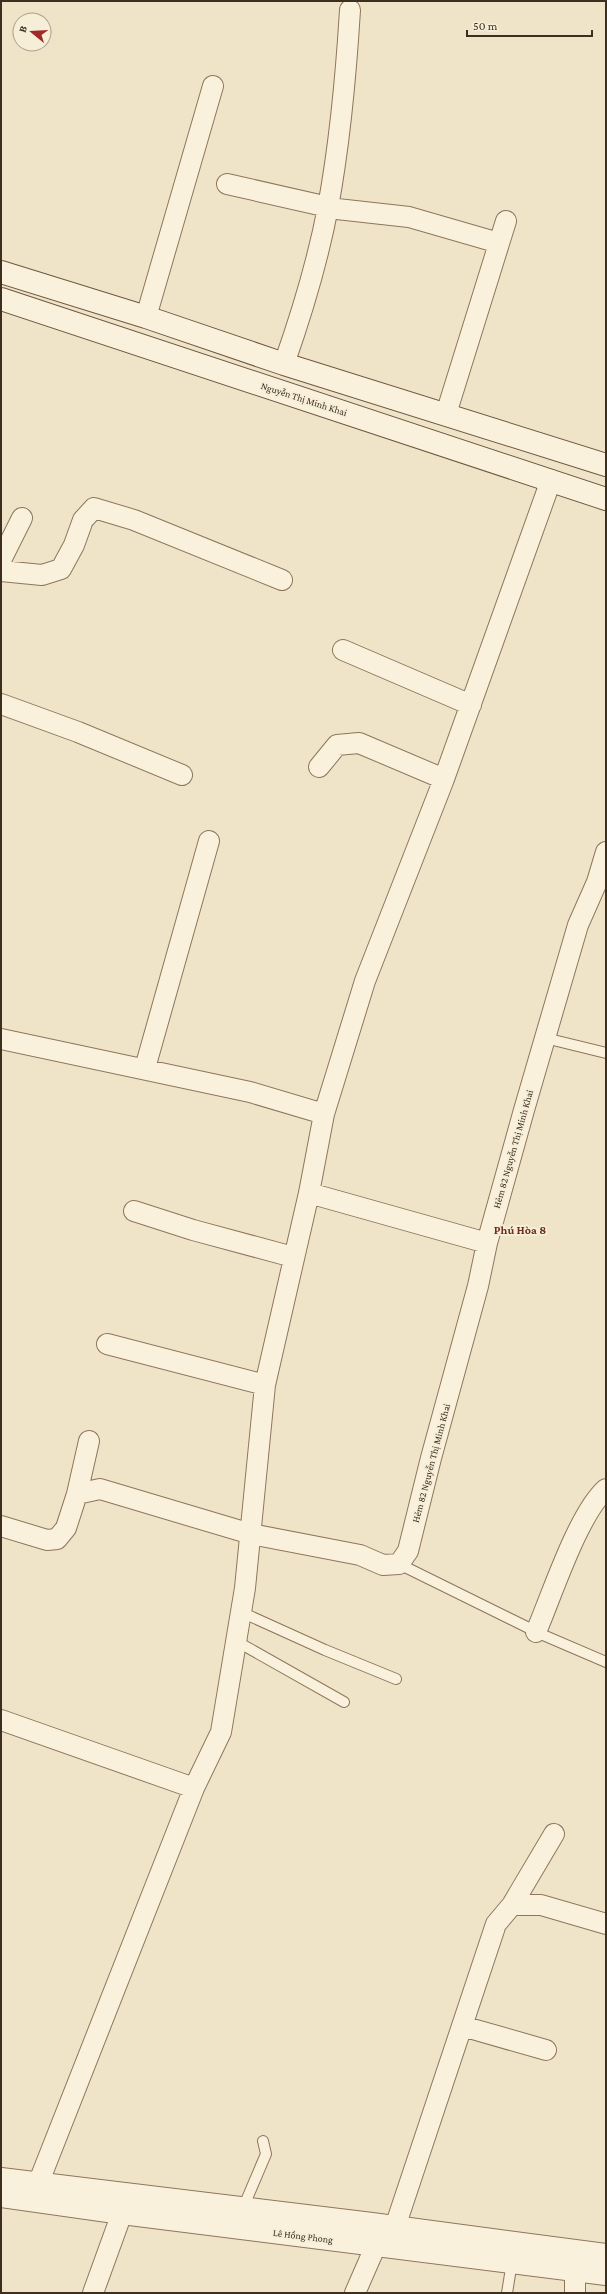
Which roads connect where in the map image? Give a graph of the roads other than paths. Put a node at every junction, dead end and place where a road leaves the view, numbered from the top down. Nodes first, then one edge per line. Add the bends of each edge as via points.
1 (350, 10) dead end
2 (213, 86) dead end
3 (227, 184) dead end
4 (328, 207) junction
5 (506, 221) dead end
6 (499, 243) junction
7 (1, 272) edge
8 (1, 299) edge
9 (146, 317) junction
10 (284, 364) junction
11 (446, 414) junction
12 (606, 465) edge
13 (551, 480) junction
14 (606, 499) edge
15 (22, 518) dead end
16 (3, 551) edge
17 (1, 571) edge
18 (282, 580) dead end
19 (342, 650) dead end
20 (1, 704) edge
21 (471, 705) junction
22 (319, 767) dead end
23 (182, 775) dead end
24 (444, 779) junction
25 (209, 841) dead end
26 (606, 852) edge
27 (602, 883) edge
28 (545, 1038) junction
29 (1, 1039) edge
30 (606, 1053) edge
31 (145, 1068) junction
32 (324, 1114) junction
33 (308, 1194) junction
34 (134, 1211) dead end
35 (487, 1243) junction
36 (293, 1257) junction
37 (107, 1344) dead end
38 (265, 1385) junction
39 (89, 1441) dead end
40 (606, 1489) edge
41 (77, 1494) junction
42 (1, 1526) edge
43 (251, 1534) junction
44 (399, 1564) junction
45 (241, 1612) junction
46 (536, 1632) junction
47 (236, 1641) junction
48 (606, 1662) edge
49 (396, 1679) dead end
50 (344, 1702) dead end
51 (1, 1720) edge
52 (194, 1788) junction
53 (554, 1834) dead end
54 (512, 1905) junction
55 (606, 1924) edge
56 (462, 2026) junction
57 (546, 2050) dead end
58 (263, 2141) dead end
59 (1, 2179) edge
60 (34, 2192) junction
61 (1, 2196) edge
62 (244, 2208) junction
63 (122, 2213) junction
64 (395, 2227) junction
65 (376, 2246) junction
66 (606, 2255) edge
67 (512, 2262) junction
68 (572, 2270) junction
69 (606, 2274) edge
70 (93, 2293) edge
71 (355, 2293) edge
72 (507, 2293) edge
73 (575, 2293) edge

1 - 4 street via 345,91
2 - 9 street
3 - 4 street
4 - 6 street via 409,217
4 - 10 street via 305,302
5 - 6 street
6 - 11 street
7 - 9 main road
8 - 13 main road, Nguyễn Thị Minh Khai
9 - 10 main road
10 - 11 main road
11 - 12 main road
13 - 14 main road, Nguyễn Thị Minh Khai
13 - 21 street
15 - 16 street
17 - 18 street via 42,575 61,569 74,545 83,520 94,508 134,520
19 - 21 street
20 - 23 street via 78,732
21 - 24 street
22 - 24 street via 337,745 359,743
24 - 32 street via 365,981
25 - 31 street
26 - 27 street, Hẻm 82 Nguyễn Thị Minh Khai
27 - 28 street, Hẻm 82 Nguyễn Thị Minh Khai via 578,925
28 - 30 lane
28 - 35 street, Hẻm 82 Nguyễn Thị Minh Khai
29 - 31 street
31 - 32 street via 250,1092
32 - 33 street
33 - 35 street
33 - 36 street
34 - 36 street
35 - 44 street, Hẻm 82 Nguyễn Thị Minh Khai via 408,1551
36 - 38 street
37 - 38 street
38 - 43 street
39 - 41 street
40 - 46 street via 596,1499 579,1532
41 - 42 street via 66,1528 57,1539 47,1540
41 - 43 street via 100,1488
43 - 44 street via 360,1555 383,1564
43 - 45 street
44 - 46 lane
45 - 47 street
45 - 49 lane
46 - 48 lane
47 - 50 lane
47 - 52 street via 221,1732
51 - 52 street
52 - 60 street
53 - 54 street
54 - 55 street via 541,1905
54 - 56 street via 496,1924
56 - 57 street
56 - 64 street
58 - 62 lane via 266,2154
59 - 60 main road, Lê Hồng Phong
60 - 61 main road, Lê Hồng Phong
60 - 62 main road, Lê Hồng Phong
60 - 63 main road, Lê Hồng Phong
62 - 64 main road, Lê Hồng Phong
63 - 65 main road, Lê Hồng Phong
63 - 70 street
64 - 66 main road, Lê Hồng Phong
65 - 67 main road, Lê Hồng Phong
65 - 71 street
67 - 68 main road, Lê Hồng Phong
67 - 72 lane
68 - 69 main road, Lê Hồng Phong
68 - 73 street via 575,2275

